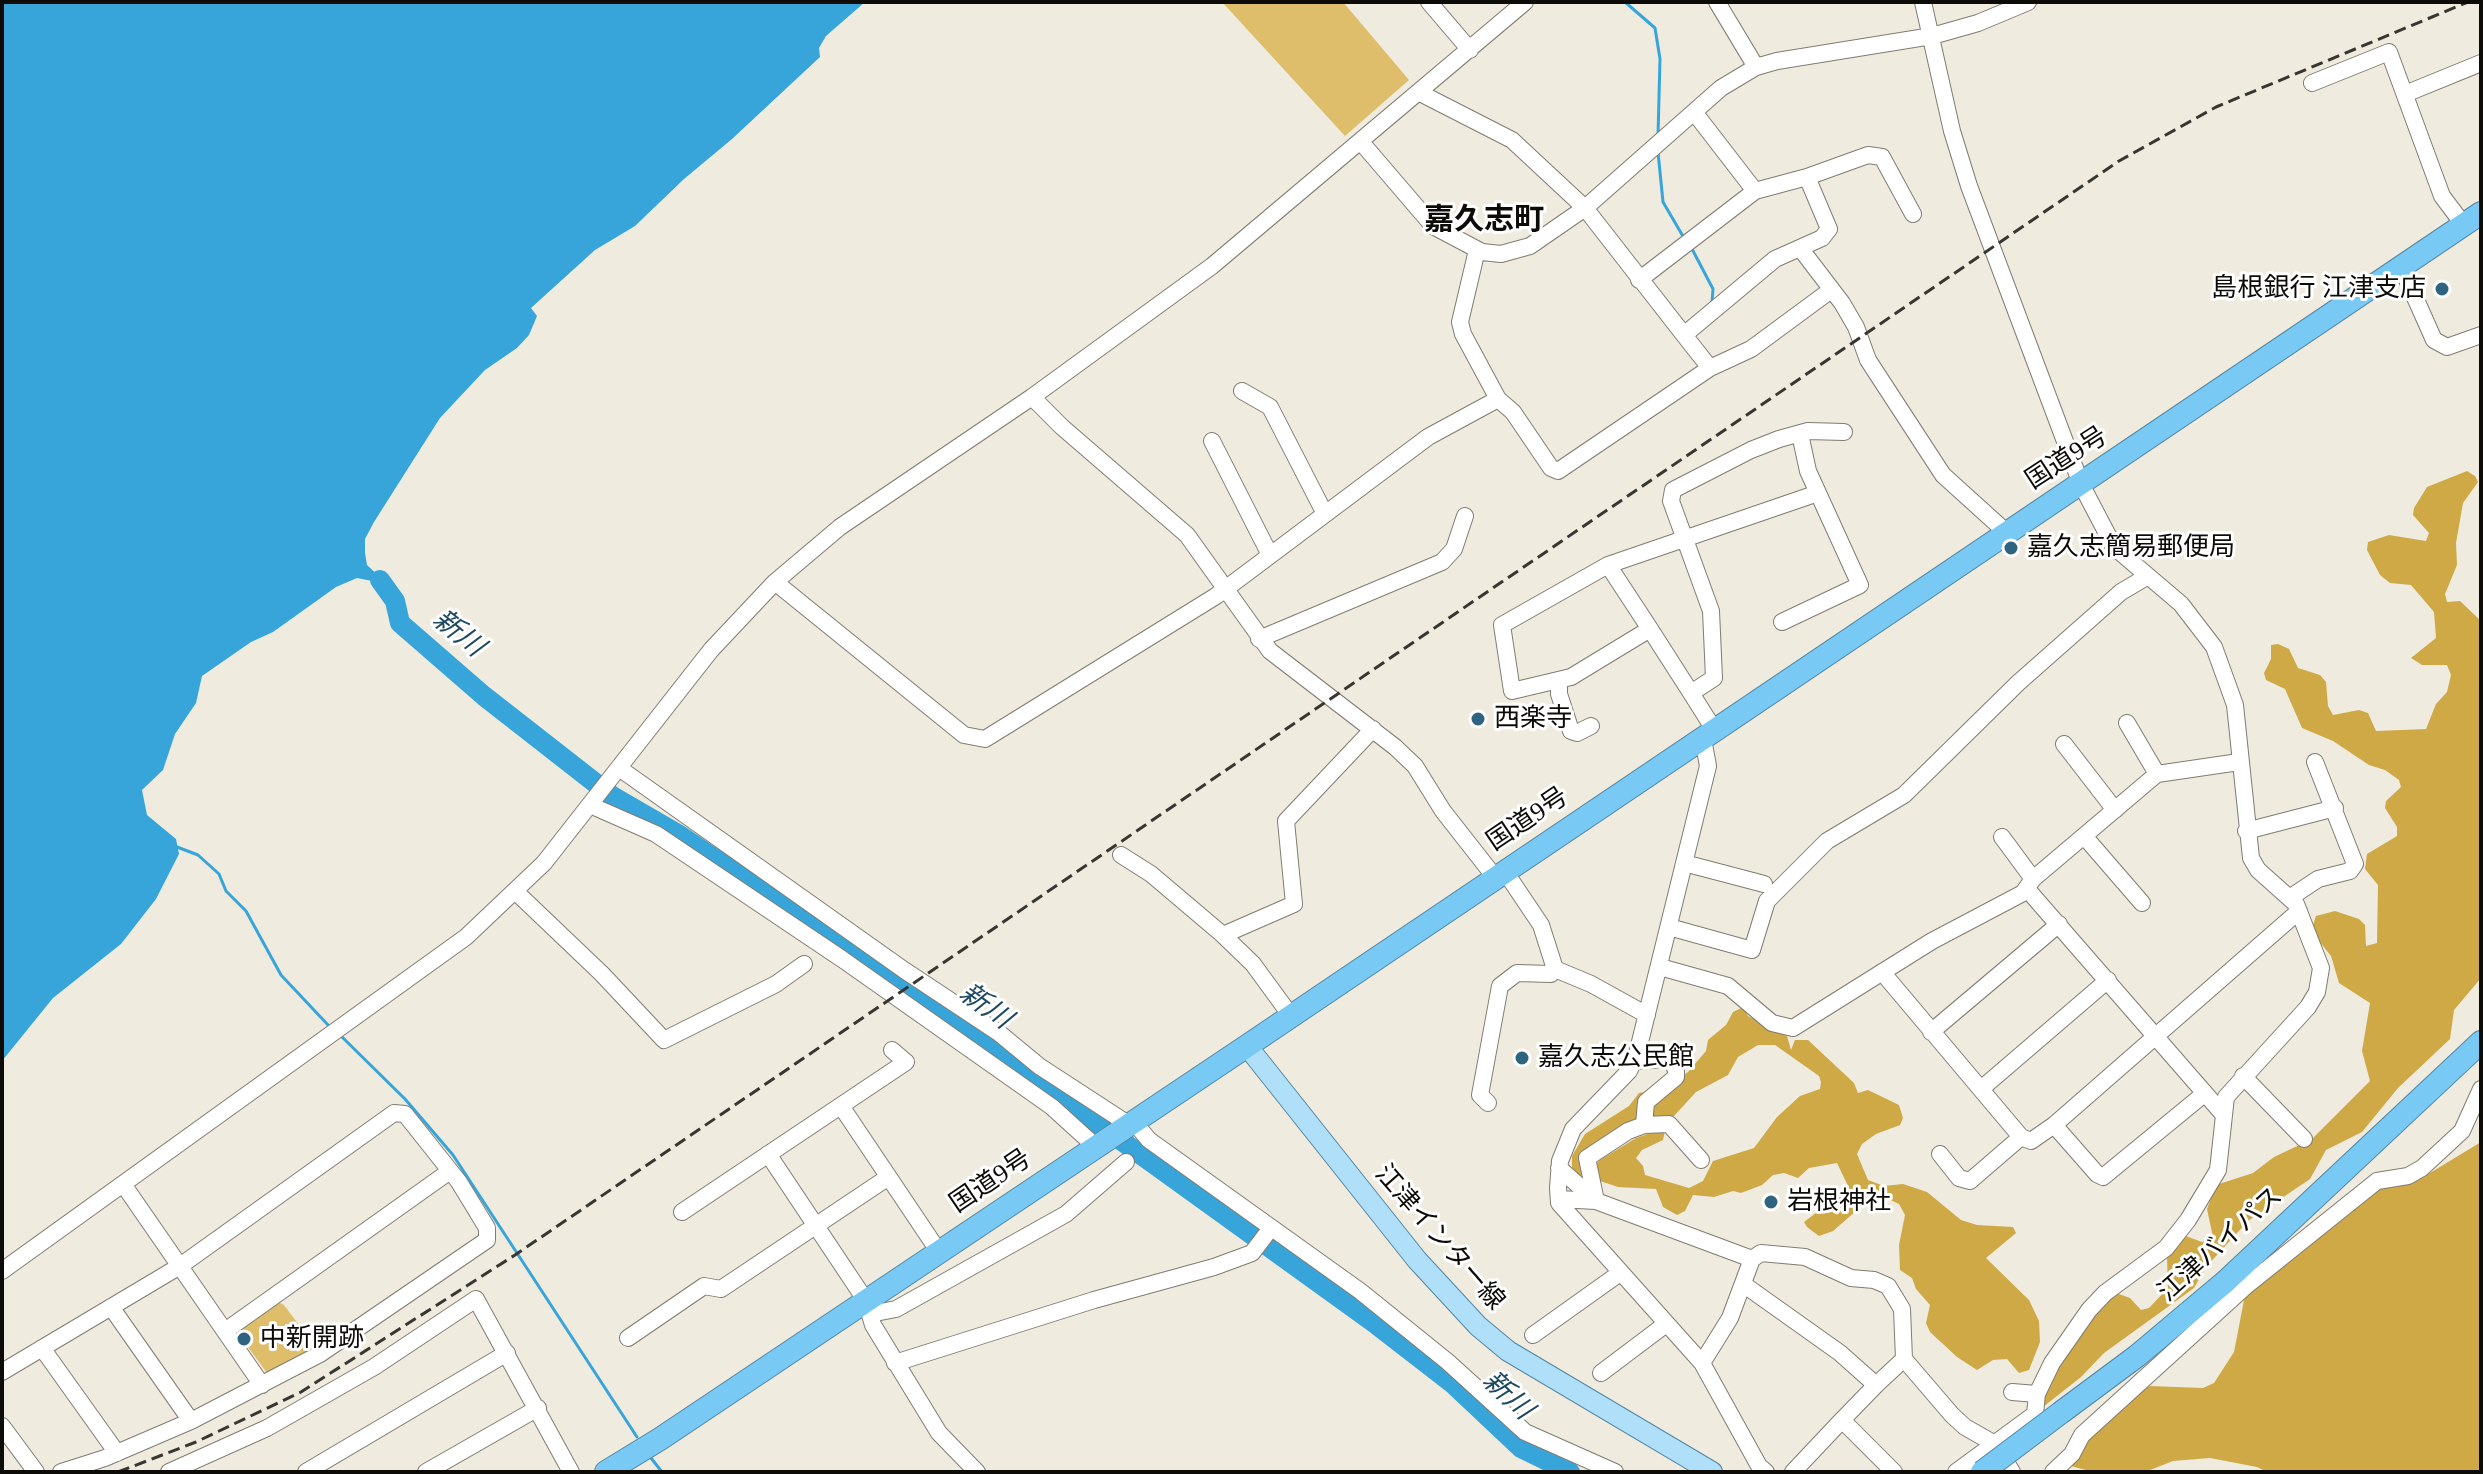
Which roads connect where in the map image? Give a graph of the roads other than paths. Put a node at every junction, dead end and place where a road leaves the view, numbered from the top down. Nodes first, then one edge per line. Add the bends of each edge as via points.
1 (1429, 2) edge
2 (1525, 2) edge
3 (1717, 2) edge
4 (1923, 2) edge
5 (2028, 2) edge
6 (1932, 36) junction
7 (1470, 50) junction
8 (2481, 63) edge
9 (1756, 67) junction
10 (2312, 83) dead end
11 (1420, 93) junction
12 (2405, 94) junction
13 (1694, 112) junction
14 (1361, 142) junction
15 (1807, 177) junction
16 (1755, 191) junction
17 (1585, 208) junction
18 (1913, 214) dead end
19 (2472, 218) edge
20 (1800, 248) junction
21 (1477, 250) junction
22 (2401, 266) junction
23 (1639, 280) junction
24 (1831, 290) junction
25 (1684, 335) junction
26 (2481, 335) edge
27 (1710, 368) junction
28 (1242, 391) dead end
29 (1032, 397) junction
30 (1498, 399) junction
31 (1844, 432) dead end
32 (1800, 434) junction
33 (1212, 441) dead end
34 (2081, 484) junction
35 (1818, 493) junction
36 (1325, 514) junction
37 (1465, 516) dead end
38 (2006, 532) junction
39 (1685, 538) junction
40 (1270, 555) junction
41 (1608, 565) junction
42 (2148, 576) junction
43 (775, 582) junction
44 (1225, 588) junction
45 (1782, 622) dead end
46 (1650, 629) junction
47 (1259, 639) junction
48 (1559, 680) junction
49 (1691, 693) junction
50 (2127, 723) dead end
51 (1591, 726) dead end
52 (1373, 729) junction
53 (1709, 735) junction
54 (2064, 744) dead end
55 (2239, 762) junction
56 (2315, 762) dead end
57 (616, 772) junction
58 (2157, 774) junction
59 (592, 802) junction
60 (2335, 808) junction
61 (2115, 810) junction
62 (2246, 831) junction
63 (2084, 836) junction
64 (2002, 837) dead end
65 (1121, 855) dead end
66 (1684, 863) junction
67 (1499, 873) junction
68 (1764, 884) dead end
69 (2030, 884) junction
70 (516, 892) junction
71 (2142, 903) dead end
72 (2295, 904) junction
73 (2059, 924) junction
74 (1669, 927) junction
75 (1223, 935) junction
76 (804, 964) dead end
77 (1660, 967) junction
78 (1555, 969) junction
79 (1882, 972) junction
80 (2108, 980) junction
81 (1647, 1015) junction
82 (1291, 1016) junction
83 (1931, 1032) junction
84 (2481, 1034) edge
85 (2156, 1036) junction
86 (2481, 1044) edge
87 (1247, 1046) junction
88 (892, 1050) dead end
89 (2460, 1060) junction
90 (1634, 1061) junction
91 (2243, 1076) junction
92 (1981, 1089) junction
93 (2481, 1089) edge
94 (2204, 1094) junction
95 (1488, 1103) dead end
96 (841, 1106) junction
97 (2223, 1114) junction
98 (1128, 1124) junction
99 (1644, 1125) junction
100 (2054, 1125) junction
101 (2021, 1137) junction
102 (2304, 1139) dead end
103 (1098, 1144) junction
104 (768, 1154) junction
105 (1940, 1154) dead end
106 (1701, 1160) dead end
107 (1126, 1162) dead end
108 (1559, 1168) junction
109 (450, 1171) junction
110 (887, 1178) junction
111 (123, 1184) junction
112 (1559, 1199) junction
113 (1596, 1201) junction
114 (682, 1212) dead end
115 (816, 1226) junction
116 (1270, 1230) junction
117 (939, 1252) junction
118 (1752, 1259) junction
119 (180, 1266) junction
120 (2, 1271) edge
121 (1620, 1273) junction
122 (1743, 1284) junction
123 (111, 1307) junction
124 (868, 1308) junction
125 (1666, 1324) junction
126 (225, 1331) junction
127 (1533, 1335) dead end
128 (628, 1338) dead end
129 (42, 1348) junction
130 (507, 1353) junction
131 (1904, 1359) junction
132 (895, 1363) junction
133 (1702, 1363) junction
134 (2, 1372) edge
135 (1601, 1373) dead end
136 (262, 1385) junction
137 (1876, 1385) junction
138 (2012, 1392) dead end
139 (2037, 1394) junction
140 (538, 1408) junction
141 (2067, 1415) junction
142 (1842, 1420) junction
143 (191, 1421) junction
144 (2, 1426) edge
145 (1995, 1444) junction
146 (117, 1453) junction
147 (635, 1465) edge
148 (1759, 1470) edge
149 (36, 1472) edge
150 (61, 1472) edge
151 (169, 1472) edge
152 (306, 1472) edge
153 (426, 1472) edge
154 (571, 1472) edge
155 (606, 1472) edge
156 (977, 1472) edge
157 (1615, 1472) edge
158 (1712, 1472) edge
159 (1793, 1472) edge
160 (1894, 1472) edge
161 (1956, 1472) edge
162 (1982, 1472) edge
163 (2003, 1472) edge
164 (2012, 1472) edge
165 (2053, 1472) edge

1 - 7 street
2 - 7 street
3 - 9 street
4 - 6 street
5 - 6 street
6 - 9 street
6 - 34 street via 1969,186
7 - 11 street
8 - 12 street
9 - 13 street
10 - 12 street via 2389,52
11 - 14 street
11 - 17 street via 1512,140
12 - 19 street via 2442,196
13 - 16 street
13 - 17 street
14 - 21 street via 1433,226
14 - 29 street via 1212,266
15 - 16 street
15 - 18 street via 1868,155 1882,157
15 - 20 street via 1829,229
16 - 23 street
17 - 21 street via 1530,246 1501,254
17 - 23 street
19 - 22 highway, 国道9号
20 - 24 street
20 - 25 street via 1775,259
21 - 30 street via 1460,322
22 - 26 street via 2434,340 2447,347
22 - 34 highway, 国道9号
23 - 25 street
24 - 27 street via 1751,349
24 - 38 street via 1856,327 1868,360 1943,475
25 - 27 street
27 - 30 street via 1558,471
28 - 36 street via 1270,407
29 - 43 street via 862,511
29 - 44 street via 1187,535
30 - 36 street via 1428,437
31 - 32 street
32 - 35 street
32 - 39 street via 1751,450 1673,490 1671,501
33 - 40 street
34 - 38 highway, 国道9号
34 - 42 street via 2114,547
35 - 39 street
35 - 45 street via 1860,585
36 - 40 street
37 - 47 street via 1454,549 1442,562
38 - 53 highway, 国道9号
39 - 41 street
39 - 49 street via 1711,611 1714,678
40 - 44 street
41 - 46 street
41 - 48 street via 1502,625 1512,691
42 - 55 street via 2181,604 2214,647 2235,705
42 - 74 street via 2121,592 2018,683 1904,795 1827,841 1767,901 1752,950
43 - 44 street via 972,739 999,732
43 - 57 street via 729,628
44 - 47 street
46 - 48 street
46 - 49 street
47 - 52 street
48 - 51 street via 1571,731
49 - 53 street
50 - 58 street
52 - 67 street via 1415,766 1443,811
52 - 75 street via 1286,821 1292,906
53 - 66 street via 1708,766
53 - 67 highway, 国道9号
54 - 61 street
55 - 58 street
55 - 62 street
56 - 60 street
57 - 59 street
57 - 98 street
58 - 61 street
59 - 70 street
59 - 103 street via 656,834 842,959
60 - 62 street
60 - 72 street via 2354,867 2318,879
61 - 63 street
62 - 72 street via 2253,864
63 - 69 street
63 - 71 street
64 - 69 street
65 - 75 street
66 - 68 street
66 - 74 street
67 - 78 street via 1541,925
67 - 82 highway, 国道9号
69 - 73 street
69 - 79 street
70 - 76 street via 664,1040 776,984
70 - 111 street via 453,948
72 - 85 street
72 - 91 street via 2319,958 2317,992
73 - 80 street
73 - 83 street
74 - 77 street
75 - 82 street via 1253,964
77 - 79 street via 1728,986 1772,1023 1790,1028
77 - 81 street
78 - 81 street
78 - 95 street via 1551,974 1517,973 1500,986 1480,1095
79 - 83 street
80 - 85 street
80 - 92 street
81 - 90 street
82 - 87 highway, 国道9号
83 - 92 street
84 - 89 highway
85 - 94 street
85 - 100 street
86 - 89 highway
87 - 98 highway, 国道9号
87 - 158 main road, 江津インター線 via 1417,1260 1478,1326 1508,1351
88 - 96 street via 906,1062
89 - 141 highway, 江津バイパス via 2225,1282
90 - 99 street via 1671,1060 1676,1070 1676,1077 1646,1102
90 - 108 street via 1573,1129
91 - 97 street via 2226,1097
91 - 102 street
92 - 101 street
93 - 165 street via 2462,1131 2422,1168 2377,1181 2246,1286 2110,1407
94 - 97 street
94 - 100 street via 2103,1177
96 - 104 street
96 - 110 street
97 - 139 street via 2212,1184 2166,1248 2089,1310
98 - 103 highway, 国道9号
98 - 116 street
99 - 106 street via 1669,1124
99 - 113 street via 1587,1158
100 - 101 street via 2035,1140
101 - 105 street via 1970,1181 1956,1176
103 - 117 highway, 国道9号
104 - 114 street
104 - 115 street
107 - 124 street via 1066,1214 896,1309
108 - 112 street
108 - 113 street
109 - 119 street via 405,1114 394,1113
109 - 126 street
109 - 136 street via 487,1228 487,1240 320,1354
110 - 115 street
110 - 117 street
111 - 119 street
111 - 120 street
112 - 113 street
112 - 121 street
113 - 118 street
115 - 124 street
115 - 128 street via 721,1289 704,1286
116 - 132 street via 1255,1250 1214,1267
116 - 157 street via 1396,1319 1525,1432
117 - 124 highway, 国道9号
118 - 122 street
118 - 131 street via 1761,1253 1805,1257 1851,1278 1888,1286 1902,1309
119 - 123 street
119 - 126 street
121 - 125 street
121 - 127 street
122 - 133 street via 1730,1318
122 - 137 street
123 - 129 street
123 - 143 street
124 - 132 street
124 - 147 highway, 国道9号
125 - 133 street
125 - 135 street
126 - 136 street
129 - 134 street
129 - 146 street
130 - 140 street
130 - 151 street via 476,1299 267,1428
130 - 152 street
131 - 137 street
131 - 145 street via 1965,1427
132 - 156 street via 939,1433
133 - 148 street
136 - 143 street
137 - 142 street
138 - 139 street
139 - 145 street via 2035,1414
140 - 153 street
140 - 154 street
141 - 162 highway, 江津バイパス, bridge
141 - 163 highway
142 - 159 street
142 - 160 street
143 - 146 street
144 - 149 street
145 - 161 street
145 - 164 street
146 - 150 street
147 - 155 highway, 国道9号

